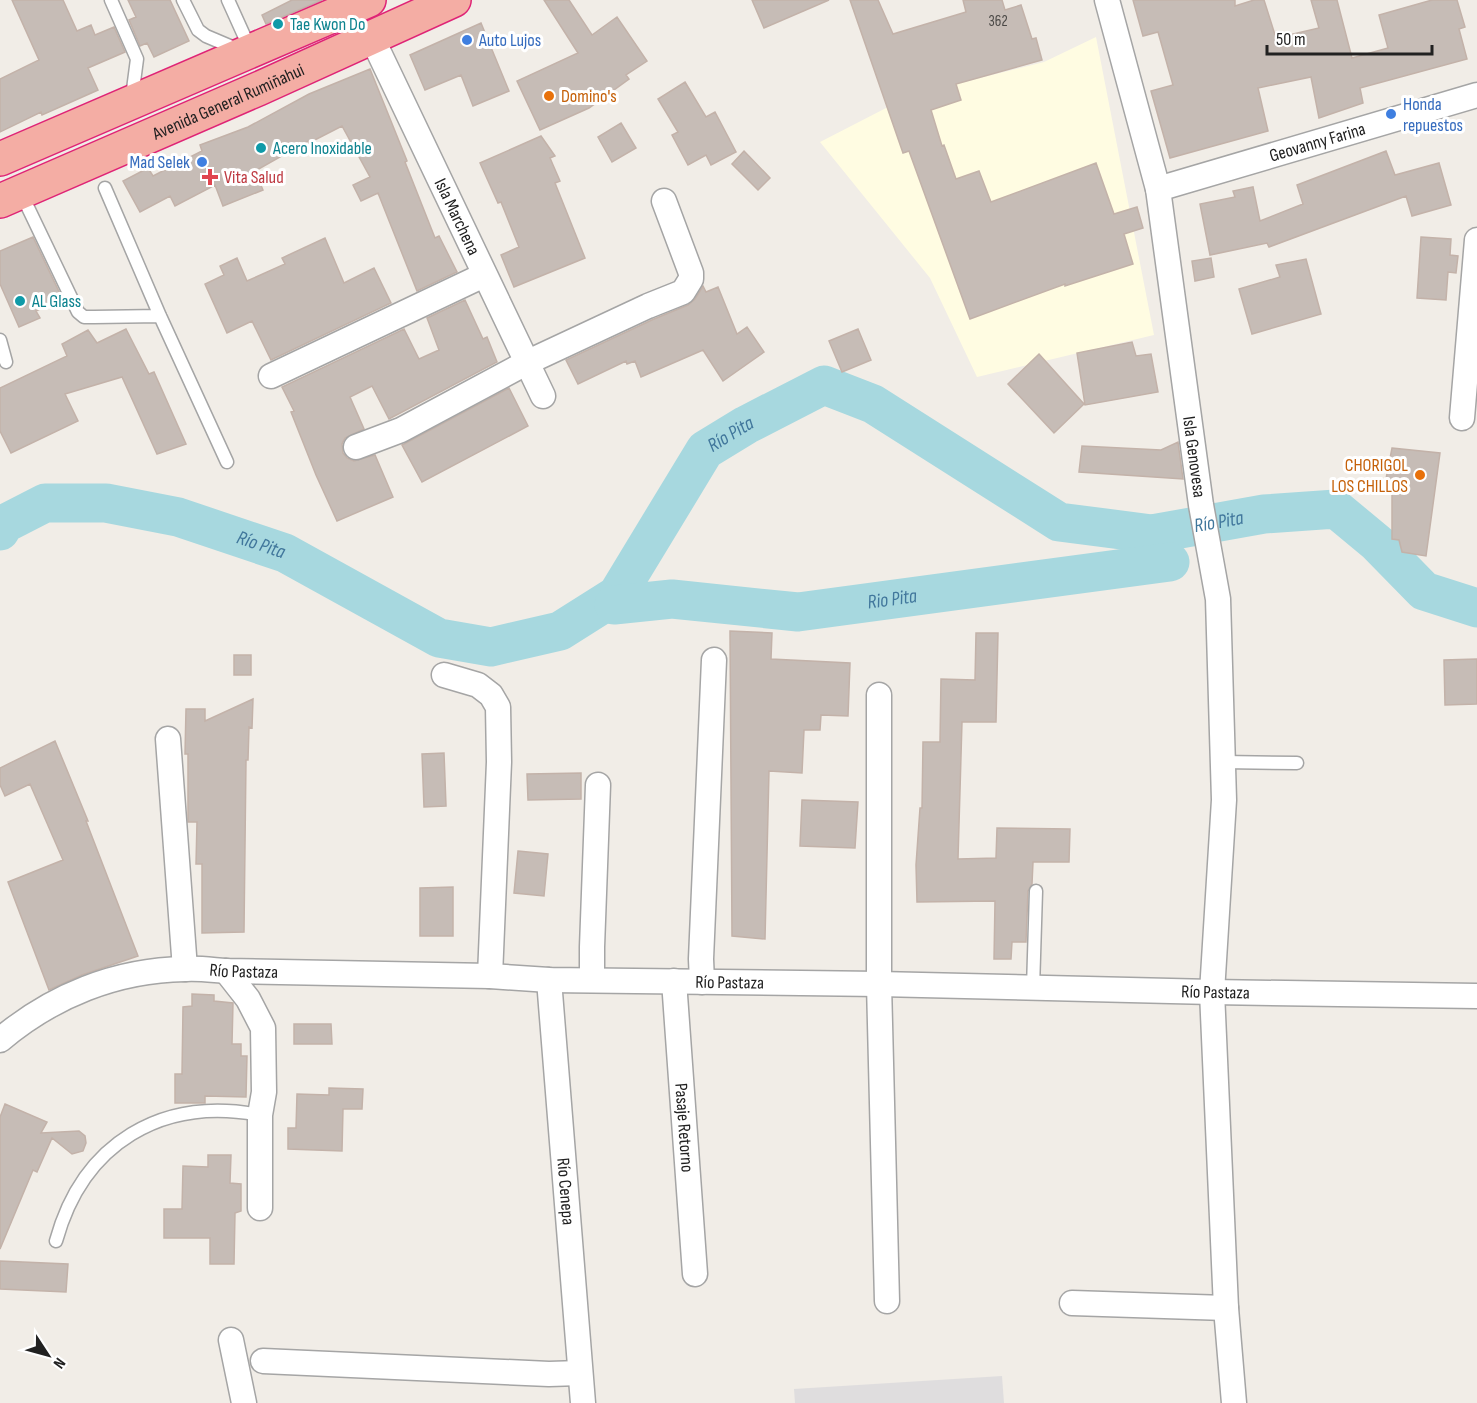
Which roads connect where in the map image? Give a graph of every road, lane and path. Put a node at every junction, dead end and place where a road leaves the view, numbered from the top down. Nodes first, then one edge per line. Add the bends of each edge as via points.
1 (111, 0) edge
2 (183, 0) edge
3 (228, 0) edge
4 (369, 0) edge
5 (454, 0) edge
6 (1107, 0) edge
7 (372, 38) junction
8 (248, 52) junction
9 (1477, 94) edge
10 (132, 102) junction
11 (0, 159) edge
12 (105, 188) dead end
13 (1158, 189) junction
14 (10, 197) edge
15 (664, 201) dead end
16 (1477, 240) edge
17 (484, 275) junction
18 (160, 316) junction
19 (0, 340) edge
20 (6, 362) dead end
21 (526, 363) junction
22 (271, 376) dead end
23 (543, 396) dead end
24 (1462, 418) dead end
25 (356, 447) dead end
26 (227, 462) dead end
27 (714, 660) dead end
28 (444, 675) dead end
29 (879, 695) dead end
30 (168, 739) dead end
31 (1223, 762) junction
32 (1297, 763) dead end
33 (598, 785) dead end
34 (1036, 891) dead end
35 (185, 969) junction
36 (226, 971) junction
37 (490, 976) junction
38 (549, 980) junction
39 (592, 980) junction
40 (674, 981) junction
41 (702, 982) junction
42 (879, 984) junction
43 (1033, 988) junction
44 (1212, 992) junction
45 (1477, 996) edge
46 (0, 1040) edge
47 (260, 1115) junction
48 (260, 1209) dead end
49 (56, 1241) dead end
50 (695, 1274) dead end
51 (887, 1301) dead end
52 (1072, 1303) dead end
53 (1226, 1308) junction
54 (231, 1340) dead end
55 (263, 1361) dead end
56 (580, 1373) junction
57 (243, 1403) edge
58 (583, 1403) edge
59 (1234, 1403) edge

1 - 10 lane via 137,59
2 - 8 lane via 198,30
3 - 8 lane
4 - 8 highway, Avenida General Rumiñahui
5 - 7 highway, Avenida General Rumiñahui
6 - 13 street, Isla Genovesa
7 - 14 highway, Avenida General Rumiñahui
7 - 17 street, Isla Marchena
8 - 10 highway, Avenida General Rumiñahui
9 - 13 street, Geovanny Farina
10 - 11 highway, Avenida General Rumiñahui
12 - 18 lane
13 - 31 street, Isla Genovesa via 1201,505 1218,599
14 - 18 lane via 73,305 84,317
15 - 21 street via 691,273 687,288
16 - 24 street
17 - 21 street, Isla Marchena
17 - 22 street
18 - 26 lane
19 - 20 lane
21 - 23 street, Isla Marchena
21 - 25 street via 401,430
27 - 41 street
28 - 37 street via 478,685 498,707
29 - 42 street
30 - 35 street
31 - 32 lane
31 - 44 street, Isla Genovesa
33 - 39 street
34 - 43 lane
35 - 36 street, Río Pastaza
35 - 46 street, Río Pastaza via 141,973 98,983 57,1000
36 - 37 street, Río Pastaza
36 - 47 street via 248,999 263,1028 264,1092
37 - 38 street, Río Pastaza
38 - 39 street, Río Pastaza
38 - 56 street, Río Cenepa
39 - 40 street, Río Pastaza
40 - 41 street, Río Pastaza
40 - 50 street, Pasaje Retorno
41 - 42 street, Río Pastaza
42 - 43 street, Río Pastaza
42 - 51 street
43 - 44 street, Río Pastaza
44 - 45 street, Río Pastaza
44 - 53 street, Isla Genovesa
47 - 48 street
47 - 49 lane via 194,1111 131,1134 97,1162 83,1180 62,1219
52 - 53 street
53 - 59 street, Isla Genovesa
54 - 57 street
55 - 56 street
56 - 58 street, Río Cenepa

